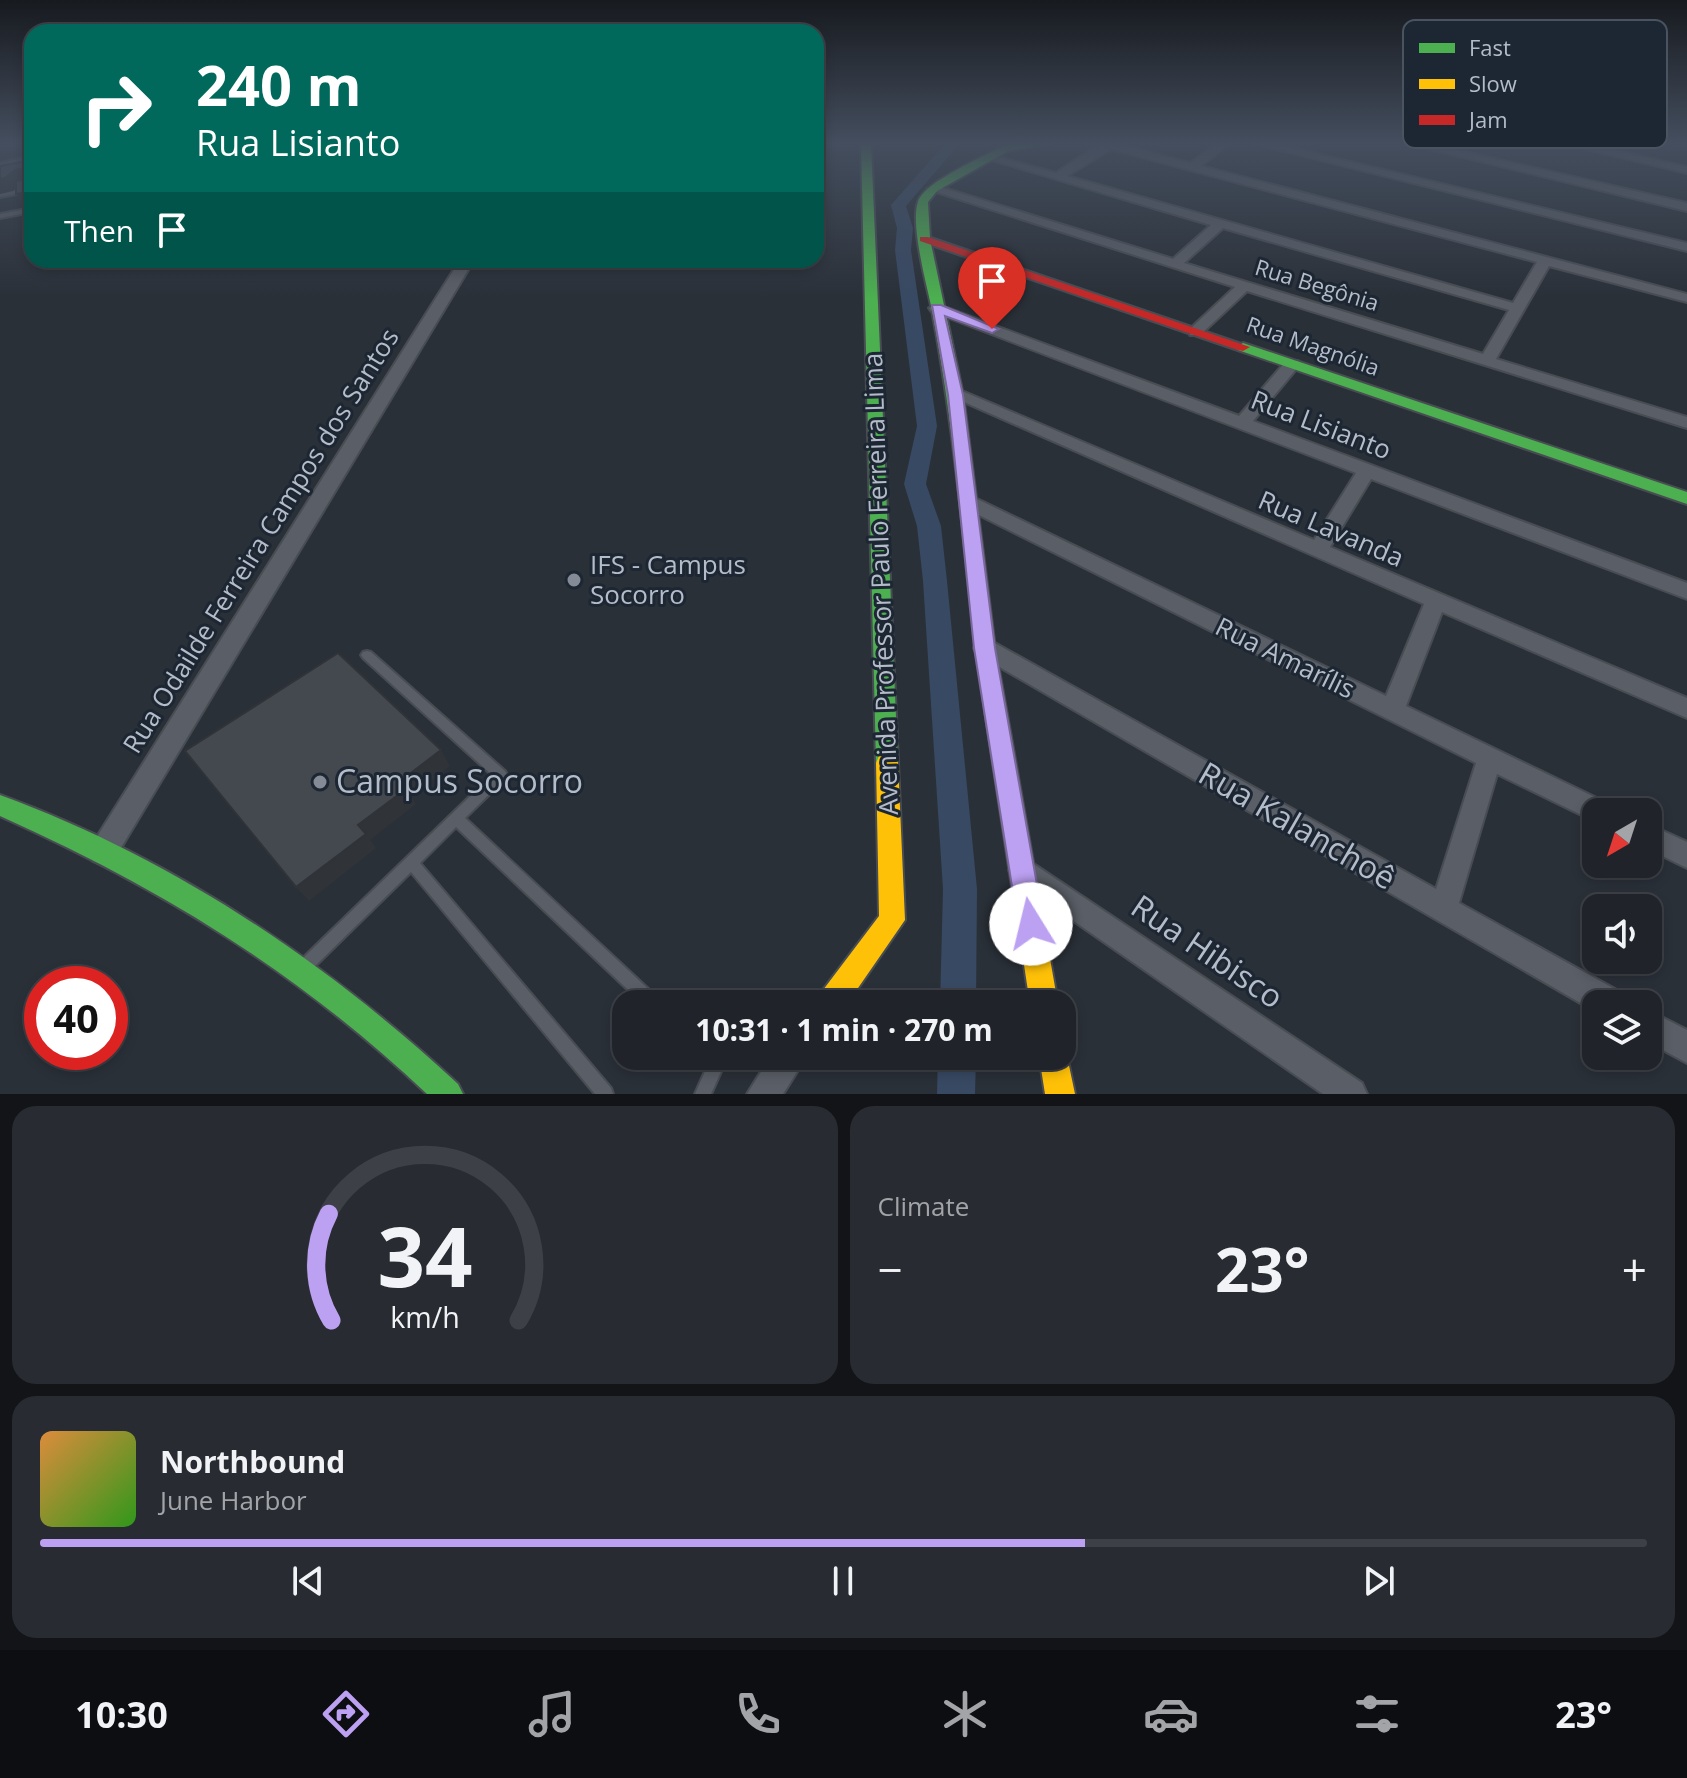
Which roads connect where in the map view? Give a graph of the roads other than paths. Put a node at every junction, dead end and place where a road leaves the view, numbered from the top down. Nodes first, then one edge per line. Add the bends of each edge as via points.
1 (868, 195) edge
2 (928, 195) edge
3 (953, 195) edge
4 (1122, 195) edge
5 (1295, 195) edge
6 (1480, 195) edge
7 (1635, 195) edge
8 (1687, 207) edge
9 (24, 212) edge
10 (0, 216) edge
11 (1221, 223) junction
12 (924, 239) junction
13 (1687, 247) edge
14 (1545, 260) junction
15 (1175, 264) junction
16 (462, 268) edge
17 (1245, 285) junction
18 (1687, 298) edge
19 (936, 308) junction
20 (1516, 308) junction
21 (1195, 332) junction
22 (1486, 362) junction
23 (1292, 364) junction
24 (956, 395) junction
25 (1243, 422) junction
26 (1687, 423) edge
27 (1367, 470) junction
28 (1687, 498) edge
29 (970, 503) junction
30 (1318, 551) junction
31 (1687, 591) edge
32 (1435, 602) junction
33 (985, 648) junction
34 (367, 655) dead end
35 (1687, 708) edge
36 (1392, 711) junction
37 (1490, 757) junction
38 (1582, 803) edge
39 (0, 805) edge
40 (458, 820) junction
41 (1662, 843) edge
42 (103, 852) junction
43 (1687, 855) edge
44 (413, 864) junction
45 (1023, 870) junction
46 (1443, 910) junction
47 (303, 968) junction
48 (639, 990) edge
49 (840, 990) edge
50 (1042, 990) edge
51 (1586, 990) edge
52 (1662, 1033) edge
53 (1687, 1047) edge
54 (714, 1070) edge
55 (781, 1070) edge
56 (1056, 1070) edge
57 (448, 1094) edge
58 (605, 1094) edge
59 (703, 1094) edge
60 (763, 1094) edge
61 (1060, 1094) edge
62 (1351, 1094) edge

1 - 49 street, Avenida Professor Paulo Ferreira Lima via 892,920
2 - 12 street via 923,202
3 - 15 street, Rua Begônia
4 - 11 street
5 - 14 street
6 - 13 street
7 - 8 street
9 - 10 lane
11 - 15 street
11 - 20 street
12 - 19 street
12 - 21 street, Rua Magnólia
14 - 18 street
14 - 20 street
15 - 17 street, Rua Begônia
16 - 42 street, Rua Odailde Ferreira Campos dos Santos
17 - 21 street
17 - 22 street, Rua Begônia
19 - 24 street
19 - 25 street, Rua Lisianto
20 - 22 street
21 - 23 street, Rua Magnólia
22 - 26 street, Rua Begônia
23 - 25 street
23 - 28 street, Rua Magnólia
24 - 29 street
24 - 30 street, Rua Lavanda
25 - 27 street, Rua Lisianto
27 - 30 street
27 - 31 street, Rua Lisianto
29 - 33 street
29 - 36 street, Rua Amarílis
30 - 32 street, Rua Lavanda
32 - 35 street, Rua Lavanda
32 - 36 street
33 - 45 street
33 - 46 street, Rua Kalanchoê
34 - 40 lane via 501,775
36 - 37 street, Rua Amarílis
37 - 38 street, Rua Amarílis
37 - 46 street
39 - 42 street
40 - 44 lane
40 - 48 lane
41 - 43 street
42 - 47 street via 255,934
44 - 47 lane
44 - 58 lane
45 - 50 street
45 - 62 street, Rua Hibisco
46 - 51 street, Rua Kalanchoê
47 - 57 street via 347,999
52 - 53 street
54 - 59 lane
55 - 60 street
56 - 61 street

